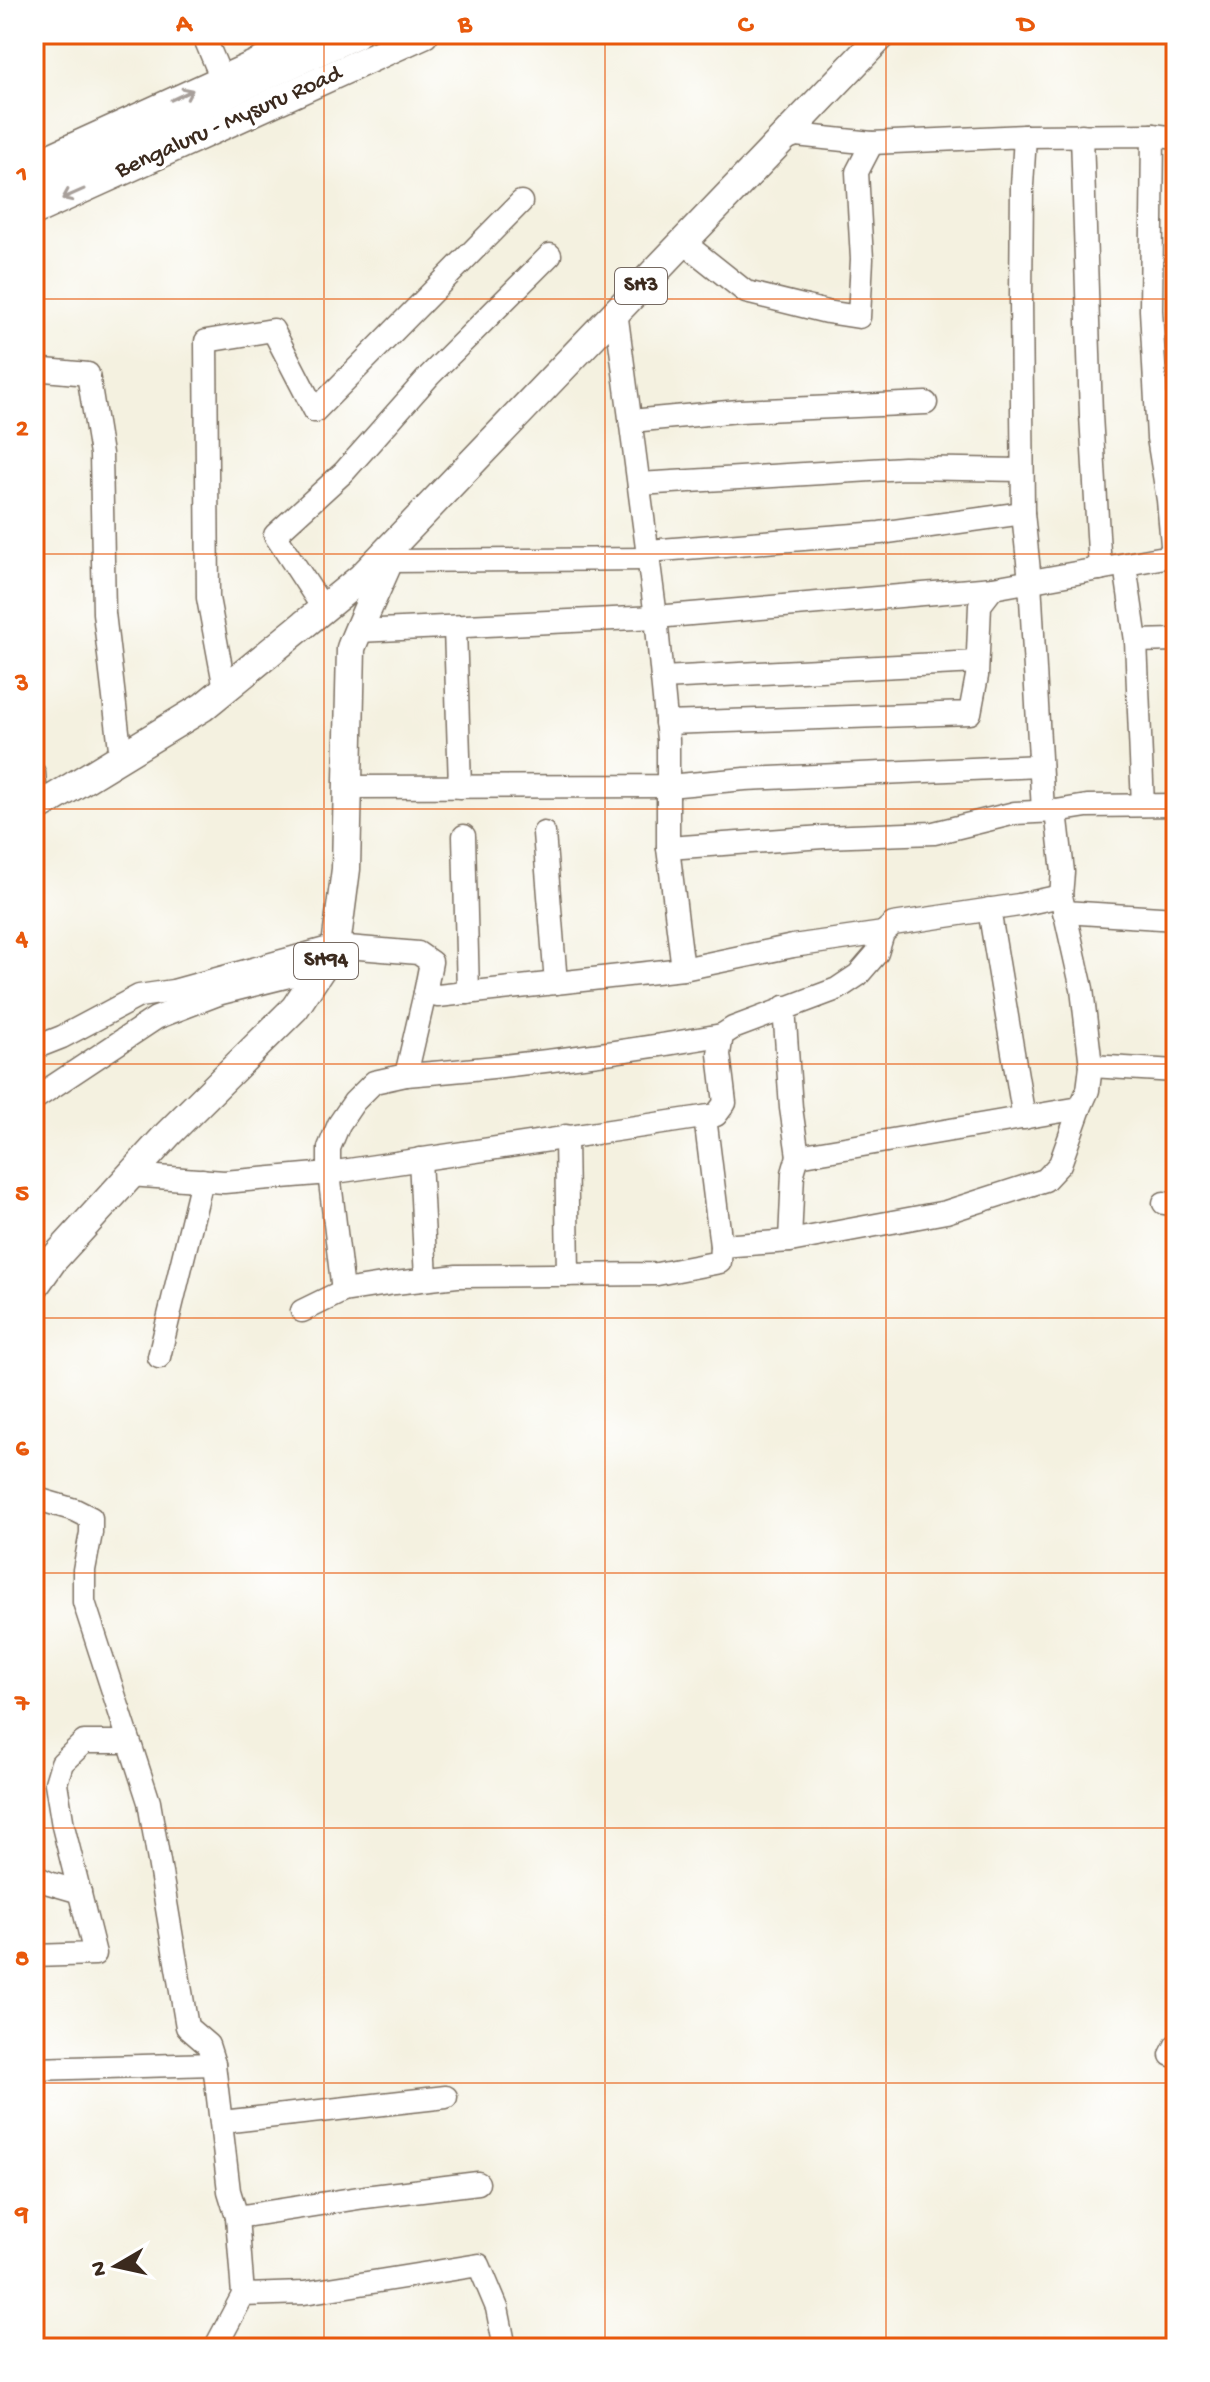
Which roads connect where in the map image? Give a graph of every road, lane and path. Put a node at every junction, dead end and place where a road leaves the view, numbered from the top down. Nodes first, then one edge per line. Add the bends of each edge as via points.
1 (203, 34) edge
2 (315, 34) edge
3 (356, 34) edge
4 (424, 34) edge
5 (883, 34) edge
6 (221, 77) junction
7 (1082, 135) junction
8 (1153, 135) junction
9 (1025, 136) junction
10 (1176, 138) edge
11 (780, 141) junction
12 (872, 143) junction
13 (34, 162) edge
14 (34, 182) edge
15 (521, 202) dead end
16 (34, 211) edge
17 (683, 242) junction
18 (550, 255) dead end
19 (616, 311) junction
20 (34, 369) edge
21 (926, 403) dead end
22 (631, 421) junction
23 (1022, 470) junction
24 (639, 484) junction
25 (1023, 513) junction
26 (394, 549) junction
27 (648, 555) junction
28 (1174, 555) edge
29 (1125, 565) junction
30 (1100, 569) junction
31 (1030, 581) junction
32 (993, 588) junction
33 (323, 608) junction
34 (656, 617) junction
35 (455, 628) junction
36 (358, 631) junction
37 (1176, 640) edge
38 (1136, 641) junction
39 (977, 662) junction
40 (662, 678) junction
41 (225, 689) junction
42 (666, 723) junction
43 (121, 757) junction
44 (1040, 766) junction
45 (34, 773) edge
46 (668, 786) junction
47 (349, 787) junction
48 (460, 787) junction
49 (1143, 805) junction
50 (1176, 805) edge
51 (35, 809) edge
52 (1049, 811) junction
53 (544, 833) dead end
54 (464, 836) dead end
55 (668, 848) junction
56 (1062, 904) junction
57 (989, 909) junction
58 (1176, 919) edge
59 (883, 933) junction
60 (329, 957) junction
61 (683, 969) junction
62 (556, 983) junction
63 (425, 993) junction
64 (468, 993) junction
65 (784, 1007) junction
66 (722, 1035) junction
67 (34, 1048) edge
68 (1091, 1066) junction
69 (1176, 1071) edge
70 (406, 1075) junction
71 (34, 1099) edge
72 (1080, 1108) junction
73 (705, 1117) junction
74 (1024, 1118) junction
75 (566, 1136) junction
76 (798, 1156) junction
77 (420, 1159) junction
78 (329, 1173) junction
79 (130, 1175) junction
80 (202, 1180) junction
81 (790, 1241) junction
82 (721, 1246) junction
83 (568, 1275) junction
84 (426, 1279) junction
85 (34, 1287) edge
86 (343, 1291) junction
87 (302, 1311) dead end
88 (159, 1357) dead end
89 (34, 1498) edge
90 (128, 1742) junction
91 (34, 1876) edge
92 (80, 1892) junction
93 (34, 1956) edge
94 (214, 2064) junction
95 (34, 2069) edge
96 (446, 2097) dead end
97 (222, 2122) junction
98 (478, 2183) dead end
99 (237, 2217) junction
100 (243, 2295) junction
101 (215, 2348) edge
102 (505, 2348) edge

1 - 6 street
2 - 6 street
3 - 14 main road, Bengaluru - Mysuru Road
4 -> 16 main road, Bengaluru - Mysuru Road
5 - 11 main road, SH3
13 -> 6 street
7 - 8 street
7 - 9 street
7 - 30 street
8 - 10 street
8 - 28 street via 1151,310 1158,438
9 - 12 street
9 - 23 street
11 - 12 street via 796,135
11 - 17 main road, SH3
12 - 17 street via 857,172 859,317 746,292
15 - 41 street via 315,411 273,330 206,341 208,598
17 - 19 main road, SH3
18 - 33 street via 430,375 344,472 275,535
19 - 22 street
19 - 26 main road, SH3
20 - 43 street via 88,374 101,454 104,613
21 - 22 street
22 - 24 street
23 - 24 street via 904,468
23 - 25 street
24 - 27 street
25 - 27 street
25 - 31 street
26 - 27 street
26 - 33 main road, SH3
26 - 36 main road, SH94
27 - 34 street
28 - 29 street
29 - 30 street
29 - 38 street
30 - 31 street
31 - 32 street
31 - 44 street
32 - 34 street
32 - 39 street via 980,605
33 - 41 main road, SH3
34 - 35 street
34 - 40 street
35 - 36 street
35 - 48 street
36 - 47 main road, SH94 via 351,648
37 - 38 street
38 - 49 street
39 - 40 street
39 - 42 street via 970,713
40 - 42 street
41 - 43 main road, SH3
42 - 46 street
43 - 51 main road, SH3
44 - 46 street
44 - 52 street
45 - 51 street
46 - 48 street
46 - 55 street
47 - 48 street
47 - 60 main road, SH94 via 346,869
49 - 50 street
49 - 52 street
52 - 55 street via 1015,813 934,833
52 - 56 street via 1063,872
53 - 62 street
54 - 64 street
55 - 61 street
56 - 57 street
56 - 58 street
56 - 68 street via 1082,989
57 - 59 street via 893,924
57 - 74 street
59 - 61 street
59 - 65 street via 877,953 858,975 837,989
60 - 63 street via 418,953 431,962
60 - 67 street via 139,996
60 - 71 street via 156,1018
60 - 79 main road, SH94 via 295,1008
61 - 62 street
62 - 64 street
63 - 64 street
63 - 70 street
65 - 66 street
65 - 76 street
66 - 70 street via 511,1066
66 - 73 street via 725,1103 716,1115
68 - 69 street
68 - 72 street
70 - 78 street via 374,1082 354,1102 329,1148
72 - 74 street
72 - 81 street via 1060,1164 1045,1180 946,1212
73 - 75 street
73 - 82 street
74 - 76 street
75 - 77 street
75 - 83 street
76 - 81 street
77 - 78 street
77 - 84 street
78 - 80 street
78 - 86 street
79 - 80 street
79 - 85 main road, SH94
80 - 88 street
81 - 82 street
82 - 83 street via 720,1262 657,1274
83 - 84 street
84 - 86 street
86 - 87 street
89 - 90 street via 91,1518 84,1602
90 - 92 street via 84,1742 62,1763 56,1783
90 - 94 street via 149,1802 187,2027 208,2045
91 - 92 street
92 - 93 street via 95,1954
94 - 95 street
94 - 97 street
96 - 97 street
97 - 99 street
98 - 99 street
99 - 100 street
100 - 101 street
100 - 102 street via 304,2293 479,2265 497,2308

